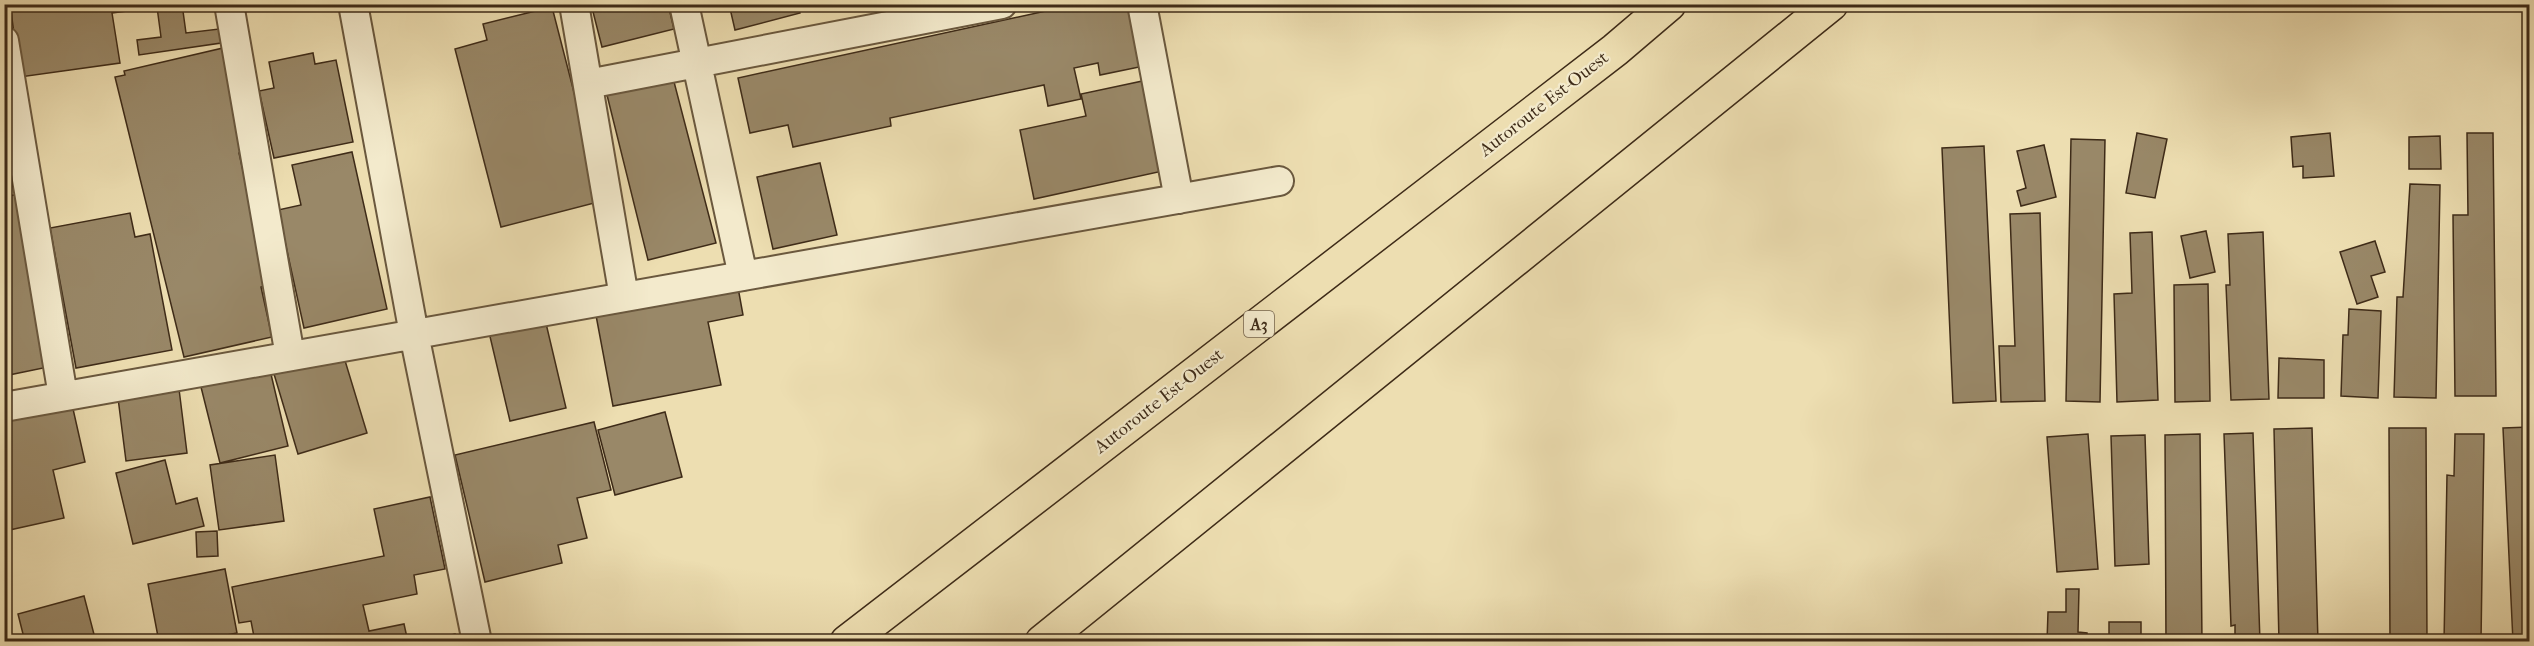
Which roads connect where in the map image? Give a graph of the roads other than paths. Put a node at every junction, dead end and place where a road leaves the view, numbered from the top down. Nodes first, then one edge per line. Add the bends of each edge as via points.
1 (229, 4) edge
2 (353, 4) edge
3 (574, 4) edge
4 (684, 4) edge
5 (1002, 4) edge
6 (1142, 4) edge
7 (1670, 4) edge
8 (1832, 4) edge
9 (4, 41) edge
10 (696, 64) junction
11 (588, 84) junction
12 (1279, 181) dead end
13 (1179, 199) junction
14 (614, 237) junction
15 (743, 276) junction
16 (624, 297) junction
17 (589, 303) junction
18 (414, 334) junction
19 (290, 356) junction
20 (63, 396) junction
21 (4, 406) edge
22 (477, 642) edge
23 (847, 642) edge
24 (1042, 642) edge

1 - 19 street
2 - 18 street
3 - 11 street
4 - 10 street
5 - 10 street
6 - 13 street
7 - 23 highway, Autoroute Est-Ouest / A3
8 - 24 highway
9 - 20 street
10 - 11 street
10 - 15 street
11 - 14 street
12 - 13 street
13 - 15 street
14 - 16 street
14 - 17 street
15 - 16 street
16 - 17 street
17 - 18 street
18 - 19 street
18 - 22 street
19 - 20 street
20 - 21 street

